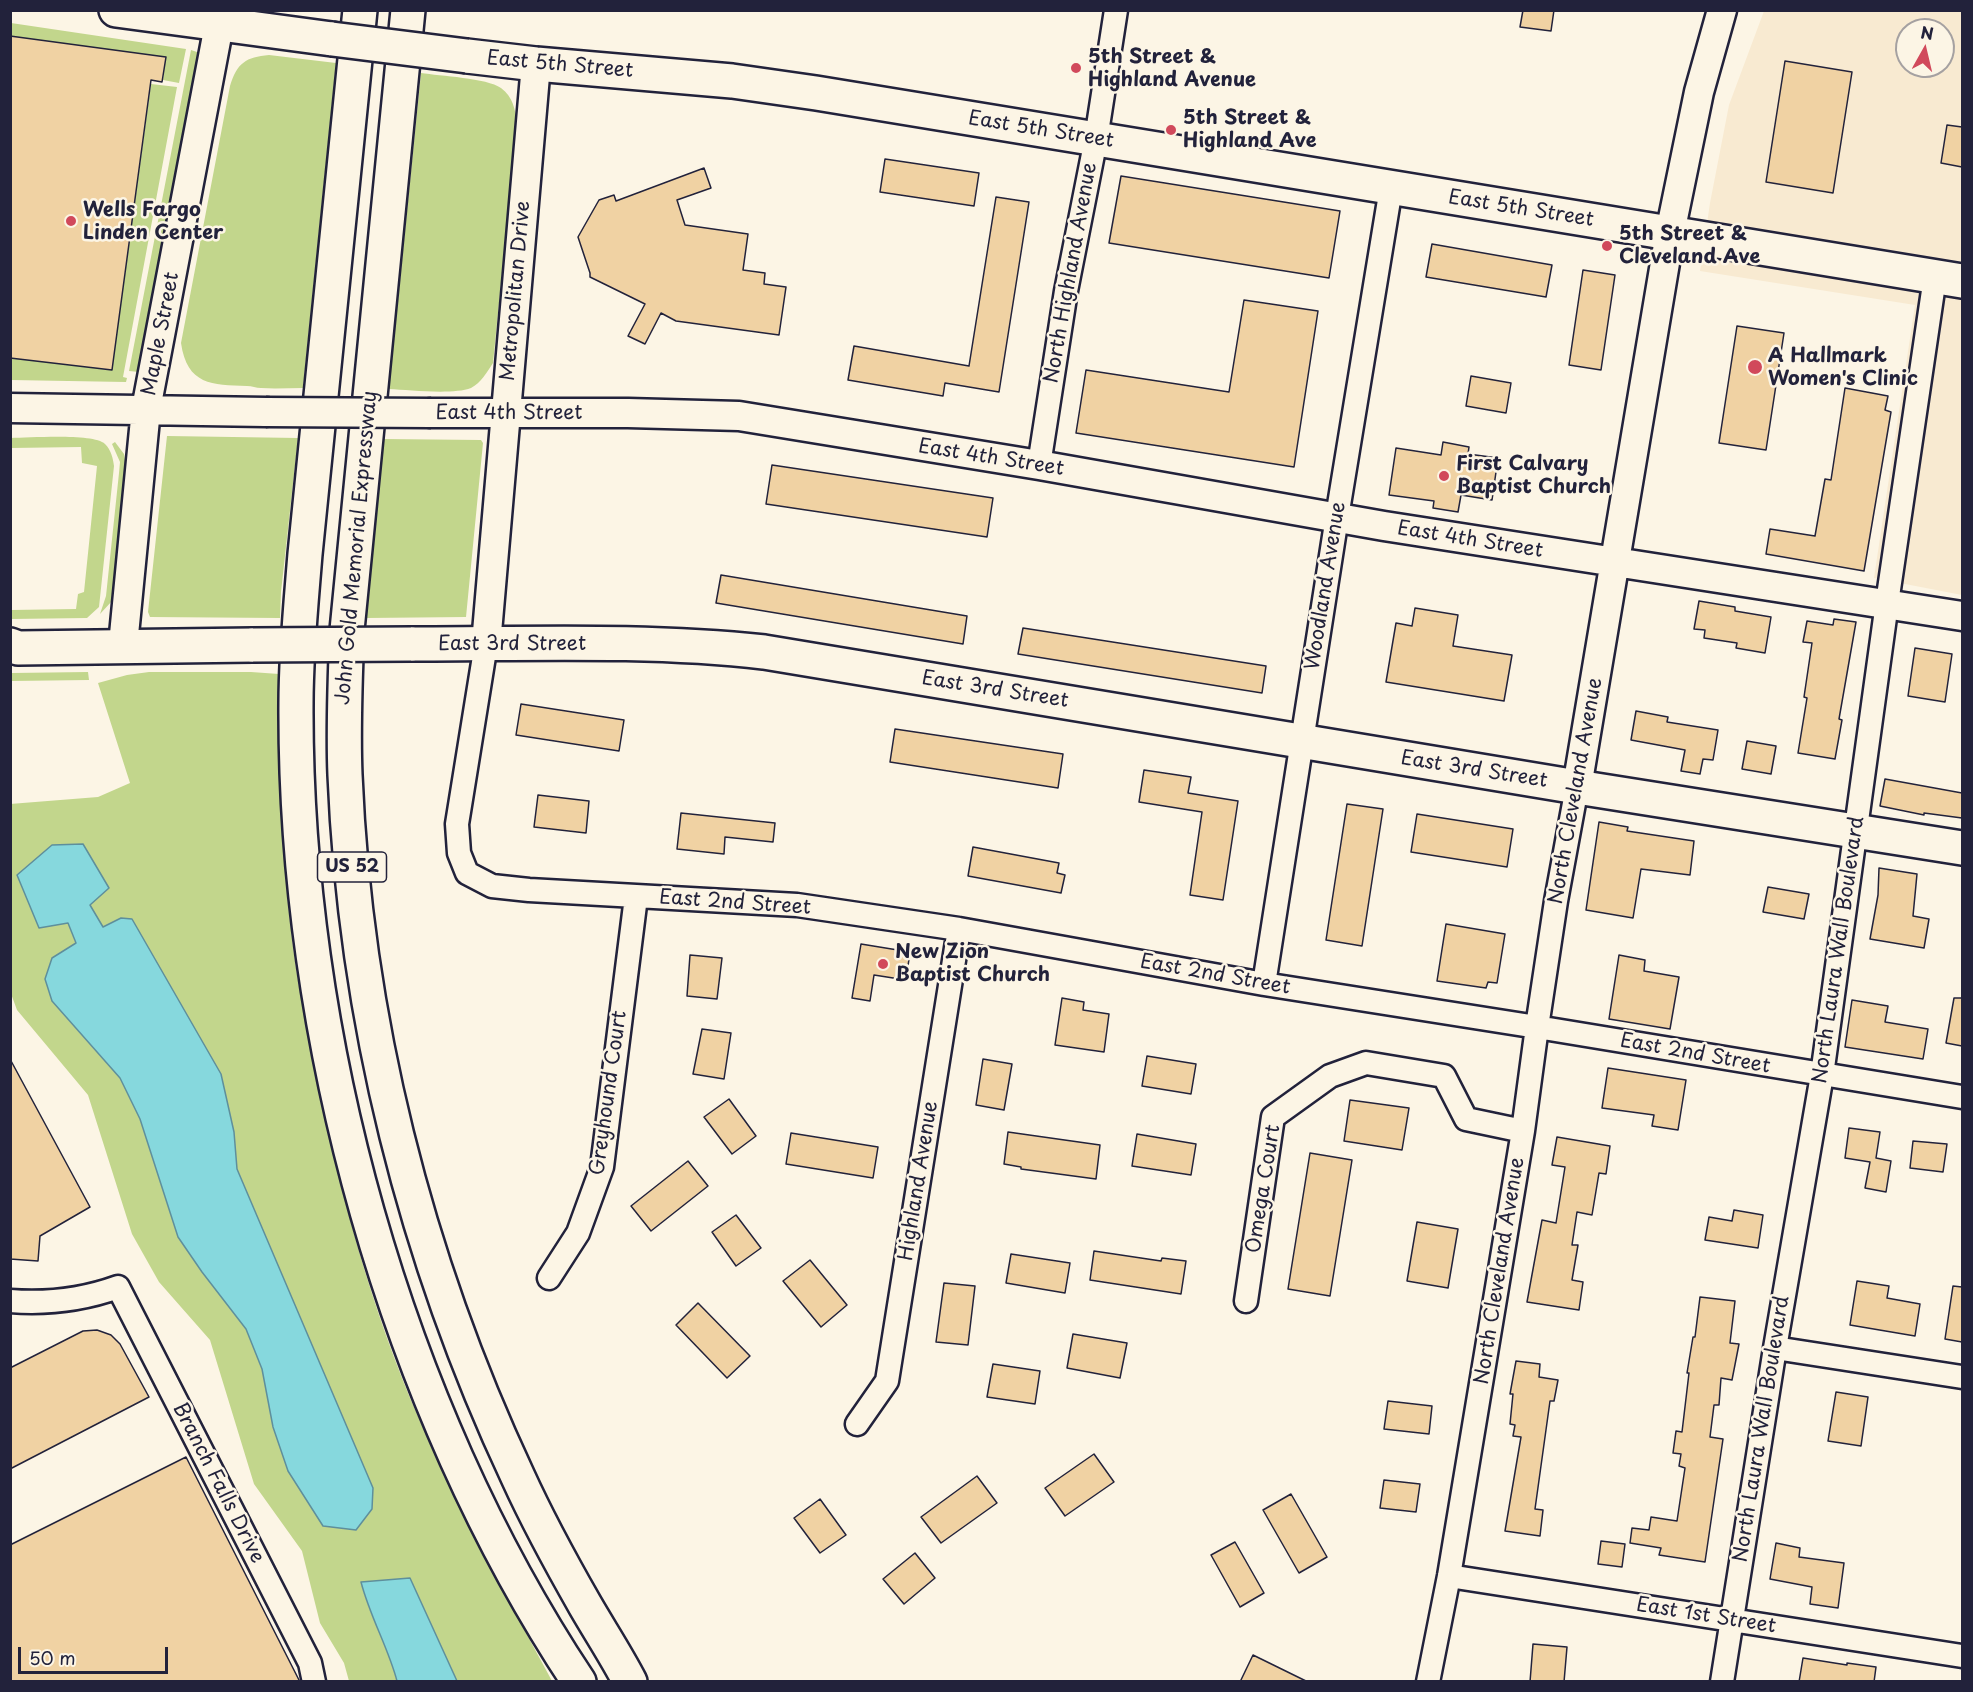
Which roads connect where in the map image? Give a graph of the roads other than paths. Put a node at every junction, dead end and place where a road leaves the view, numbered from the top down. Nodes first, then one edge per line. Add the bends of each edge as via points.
1 (116, 10) edge
2 (360, 10) edge
3 (408, 10) edge
4 (1116, 10) edge
5 (1722, 10) edge
6 (219, 25) junction
7 (536, 64) junction
8 (1096, 139) junction
9 (1391, 188) junction
10 (1670, 233) junction
11 (1949, 279) edge
12 (10, 408) edge
13 (146, 409) junction
14 (506, 414) junction
15 (1039, 465) junction
16 (1337, 517) junction
17 (1615, 563) junction
18 (1887, 603) junction
19 (1962, 615) edge
20 (486, 644) junction
21 (123, 645) junction
22 (13, 649) edge
23 (1302, 741) junction
24 (1577, 787) junction
25 (1856, 831) junction
26 (1962, 848) edge
27 (467, 873) joint
28 (636, 897) junction
29 (959, 929) junction
30 (1264, 984) junction
31 (1537, 1027) junction
32 (1822, 1075) junction
33 (1962, 1097) edge
34 (1523, 1131) junction
35 (549, 1278) dead end
36 (10, 1301) edge
37 (1246, 1301) dead end
38 (1775, 1348) junction
39 (1962, 1377) edge
40 (857, 1424) dead end
41 (1449, 1576) junction
42 (1730, 1620) junction
43 (544, 1629) junction
44 (1962, 1656) edge
45 (630, 1679) edge
46 (314, 1682) edge
47 (565, 1682) edge
48 (579, 1682) edge
49 (1428, 1682) edge
50 (1722, 1682) edge

1 - 6 main road, East 5th Street
2 - 43 main road, US 52 via 299,628 297,777 310,925 334,1073 391,1290 466,1478
3 - 45 main road, John Gold Memorial Expressway / US 52 via 347,630 345,775 367,991 397,1135 427,1245 461,1344 550,1542
4 - 8 street, North Highland Avenue
5 - 10 street, North Cleveland Avenue via 1698,92
6 - 7 main road, East 5th Street, bridge
6 - 13 street, Maple Street
7 - 8 main road, East 5th Street via 732,81
7 - 14 street, Metropolitan Drive
8 - 9 main road, East 5th Street
8 - 15 street, North Highland Avenue via 1066,291
9 - 10 main road, East 5th Street
9 - 16 street, Woodland Avenue
10 - 11 main road, East 5th Street
10 - 17 street, North Cleveland Avenue
11 - 18 street, North Laura Wall Boulevard
12 - 13 street, East 4th Street
13 - 14 street, East 4th Street, bridge
13 - 21 street, Maple Street
14 - 15 street, East 4th Street via 740,416
14 - 20 street, Metropolitan Drive
15 - 16 street, East 4th Street
16 - 17 street, East 4th Street
16 - 23 street, Woodland Avenue
17 - 18 street, East 4th Street
17 - 24 street, North Cleveland Avenue
18 - 19 street, East 4th Street
18 - 25 street, North Laura Wall Boulevard
20 - 21 main road, East 3rd Street, bridge
20 - 23 main road, East 3rd Street via 659,644 764,652
20 - 27 street, Metropolitan Drive via 457,824 459,853
21 - 22 main road, East 3rd Street
23 - 24 main road, East 3rd Street
23 - 30 street, Woodland Avenue
24 - 25 main road, East 3rd Street
24 - 31 street, North Cleveland Avenue
25 - 26 main road, East 3rd Street
25 - 32 street, North Laura Wall Boulevard
27 - 28 street, East 2nd Street via 492,886
28 - 29 street, East 2nd Street via 797,905
28 - 35 street, Greyhound Court via 602,1167 578,1233
29 - 30 street, East 2nd Street
29 - 40 street, Highland Avenue via 887,1382
30 - 31 street, East 2nd Street
31 - 32 street, East 2nd Street
31 - 34 street, North Cleveland Avenue
32 - 33 street, East 2nd Street
32 - 38 street, North Laura Wall Boulevard
34 - 37 street, Omega Court via 1466,1119 1444,1076 1366,1063 1330,1076 1274,1117
34 - 41 street, North Cleveland Avenue
36 - 46 street, Branch Falls Drive via 55,1302 118,1287 310,1663
38 - 39 street
38 - 42 street, North Laura Wall Boulevard
41 - 42 street, East 1st Street
41 - 49 street, North Cleveland Avenue
42 - 44 street, East 1st Street
42 - 50 street, North Laura Wall Boulevard
43 - 47 main road
43 - 48 main road, US 52

